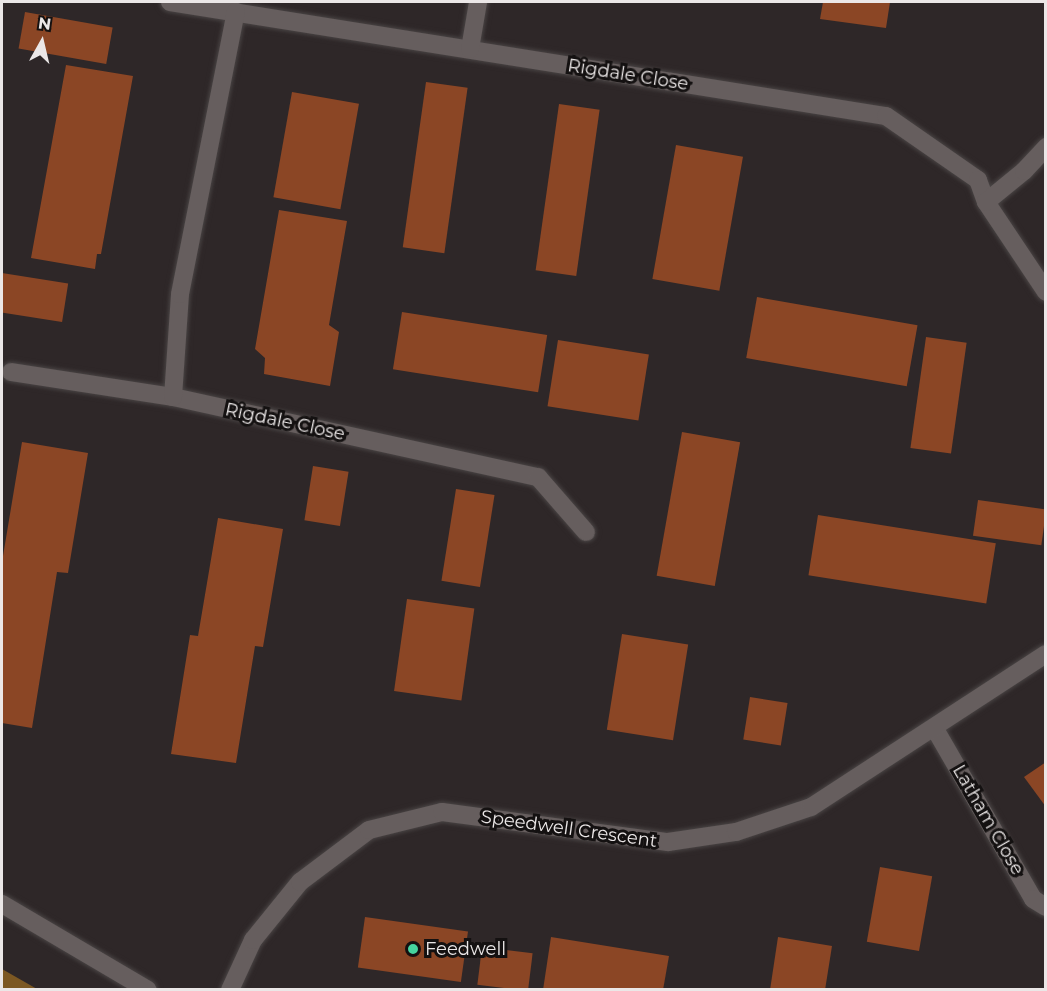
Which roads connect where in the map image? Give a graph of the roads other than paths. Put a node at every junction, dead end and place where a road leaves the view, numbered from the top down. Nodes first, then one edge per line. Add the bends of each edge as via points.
1 (170, 2) edge
2 (478, 2) edge
3 (236, 11) junction
4 (470, 49) junction
5 (1046, 147) edge
6 (986, 202) junction
7 (1046, 292) edge
8 (11, 372) dead end
9 (172, 398) junction
10 (586, 532) dead end
11 (1046, 654) edge
12 (935, 729) junction
13 (2, 904) edge
14 (1046, 906) edge
15 (148, 990) edge
16 (231, 990) edge

1 - 3 street, Rigdale Close
2 - 4 street
3 - 4 street, Rigdale Close
3 - 9 street via 180,294
4 - 6 street, Rigdale Close via 886,116 978,180
5 - 6 street
6 - 7 street, Rigdale Close
8 - 9 street, Rigdale Close
9 - 10 street, Rigdale Close via 538,477
11 - 12 street, Speedwell Crescent
12 - 14 street, Latham Close via 1033,899
12 - 16 street, Speedwell Crescent via 811,807 736,832 668,842 442,812 369,830 300,882 253,940
13 - 15 street

